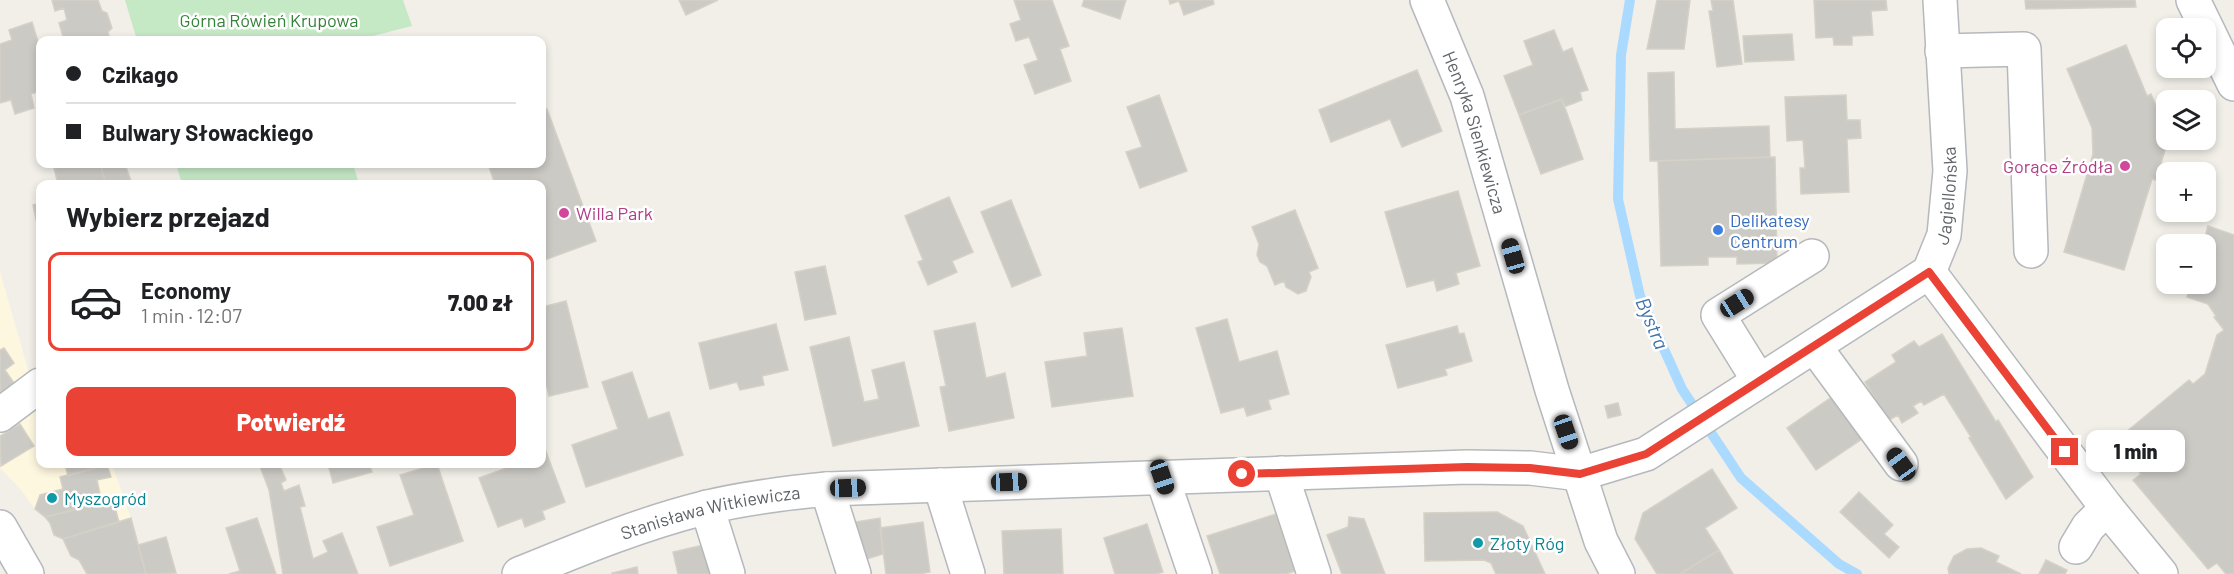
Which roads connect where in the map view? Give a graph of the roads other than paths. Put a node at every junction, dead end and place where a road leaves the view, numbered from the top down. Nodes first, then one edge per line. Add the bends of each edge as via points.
1 (1427, 0) edge
2 (1940, 0) edge
3 (2193, 0) edge
4 (1942, 51) junction
5 (2234, 84) edge
6 (2031, 250) dead end
7 (1812, 256) dead end
8 (1929, 272) junction
9 (1815, 347) junction
10 (1753, 385) junction
11 (36, 388) edge
12 (0, 416) edge
13 (1901, 464) dead end
14 (1281, 473) junction
15 (1580, 474) junction
16 (1162, 477) junction
17 (940, 485) junction
18 (827, 489) junction
19 (707, 507) junction
20 (2107, 508) junction
21 (0, 527) edge
22 (2076, 547) dead end
23 (27, 574) edge
24 (519, 574) edge
25 (728, 574) edge
26 (854, 574) edge
27 (968, 574) edge
28 (1195, 574) edge
29 (1314, 574) edge
30 (1618, 574) edge
31 (2161, 574) edge

1 - 15 street, Henryka Sienkiewicza via 1467,96
2 - 4 street, Jagiellońska
3 - 5 street
4 - 6 street via 2024,49
4 - 8 street, Jagiellońska via 1950,171 1944,236
7 - 10 street via 1718,315
8 - 9 street
8 - 20 street
9 - 10 street
9 - 13 street
10 - 15 street via 1646,454
11 - 12 street
14 - 15 street, Stanisława Witkiewicza via 1467,467
14 - 16 street, Stanisława Witkiewicza
14 - 29 street
15 - 30 street, Henryka Sienkiewicza via 1601,541
16 - 17 street, Stanisława Witkiewicza
16 - 28 street
17 - 18 street, Stanisława Witkiewicza
17 - 27 street
18 - 19 street, Stanisława Witkiewicza
18 - 26 street
19 - 24 street, Stanisława Witkiewicza via 614,536
19 - 25 street
20 - 22 street via 2088,527
20 - 31 street
21 - 23 street

